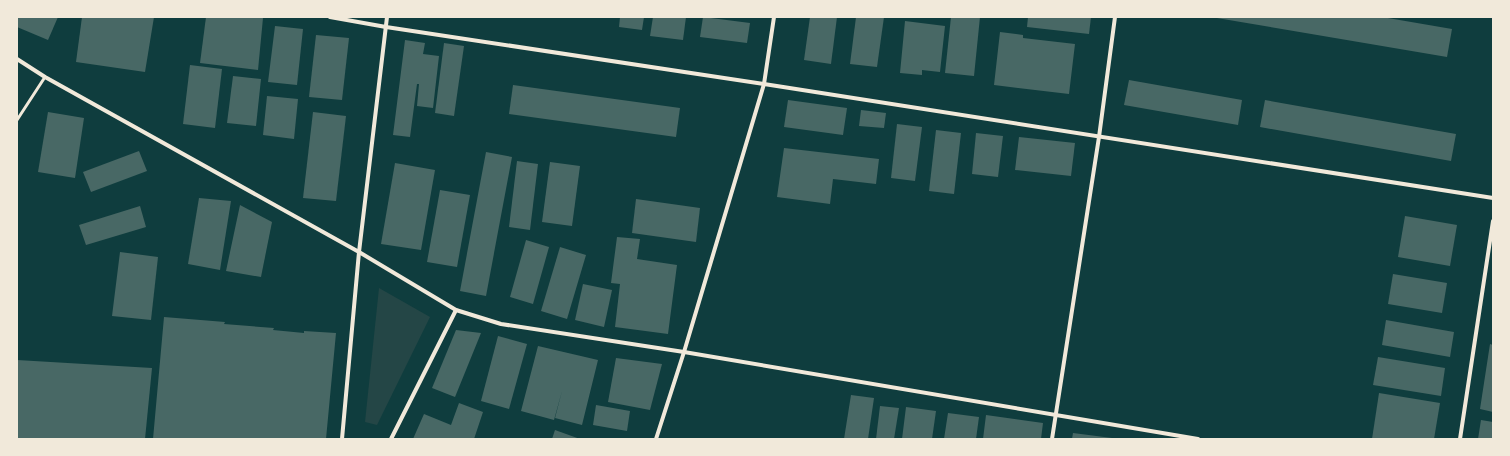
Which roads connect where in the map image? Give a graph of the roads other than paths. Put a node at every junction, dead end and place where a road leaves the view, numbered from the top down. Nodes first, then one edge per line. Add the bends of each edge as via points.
1 (330, 17) edge
2 (387, 17) edge
3 (774, 17) edge
4 (1115, 17) edge
5 (386, 27) junction
6 (17, 59) edge
7 (45, 77) junction
8 (764, 84) junction
9 (17, 120) edge
10 (1098, 137) junction
11 (1493, 198) edge
12 (1493, 221) edge
13 (358, 252) junction
14 (456, 310) junction
15 (684, 352) junction
16 (1056, 414) junction
17 (342, 439) edge
18 (390, 439) edge
19 (656, 439) edge
20 (1052, 439) edge
21 (1198, 439) edge
22 (1460, 439) edge

1 - 5 street
2 - 5 street
3 - 8 street
4 - 10 street
5 - 8 street
5 - 13 street
6 - 7 street
7 - 9 lane
7 - 13 street
8 - 10 street
8 - 15 street
10 - 11 street
10 - 16 street
12 - 22 street
13 - 14 street
13 - 17 street
14 - 15 street via 501,324
14 - 18 street
15 - 16 street
15 - 19 street
16 - 20 street
16 - 21 street

